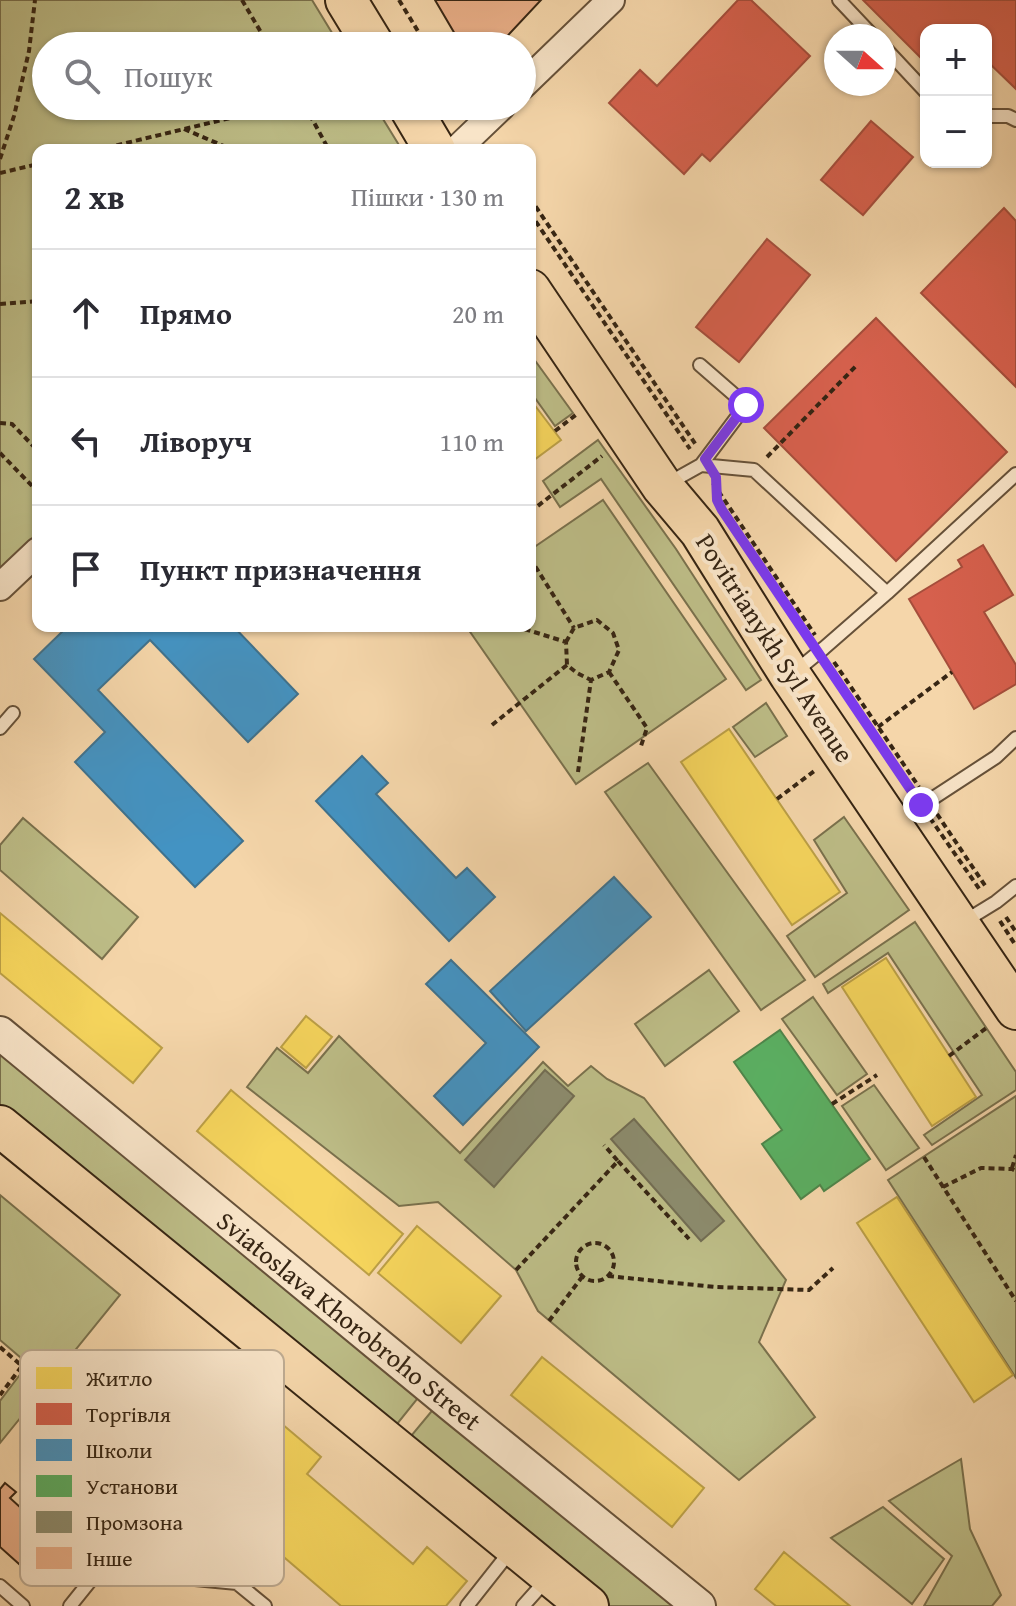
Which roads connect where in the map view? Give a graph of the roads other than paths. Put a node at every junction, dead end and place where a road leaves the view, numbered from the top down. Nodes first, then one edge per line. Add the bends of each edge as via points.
1 (346, 0) edge
2 (611, 0) edge
3 (839, 0) edge
4 (862, 24) edge
5 (365, 32) edge
6 (896, 60) edge
7 (536, 72) edge
8 (920, 86) edge
9 (992, 116) edge
10 (417, 120) edge
11 (487, 120) edge
12 (1016, 120) edge
13 (431, 144) edge
14 (462, 144) edge
15 (536, 299) edge
16 (700, 365) dead end
17 (705, 463) junction
18 (1016, 474) edge
19 (662, 486) junction
20 (32, 557) edge
21 (0, 587) edge
22 (887, 593) junction
23 (811, 659) junction
24 (13, 713) dead end
25 (0, 728) edge
26 (1016, 738) edge
27 (913, 810) junction
28 (1016, 886) edge
29 (982, 911) junction
30 (1004, 1016) edge
31 (0, 1033) edge
32 (0, 1126) edge
33 (275, 1350) edge
34 (284, 1358) edge
35 (515, 1546) junction
36 (550, 1575) junction
37 (0, 1586) edge
38 (86, 1586) edge
39 (241, 1586) edge
40 (23, 1606) edge
41 (70, 1606) edge
42 (265, 1606) edge
43 (467, 1606) edge
44 (523, 1606) edge
45 (588, 1606) edge
46 (699, 1606) edge

1 - 5 main road
2 - 7 street
3 - 4 lane
6 - 8 lane
9 - 12 lane
10 - 13 main road
11 - 14 street
15 - 19 main road, Povitrianykh Syl Avenue
16 - 17 lane via 746,405
17 - 19 lane
17 - 22 lane via 754,470
18 - 22 lane
19 - 23 main road, Povitrianykh Syl Avenue
20 - 21 street
22 - 23 lane
23 - 27 main road, Povitrianykh Syl Avenue
24 - 25 lane
26 - 27 lane via 996,757
27 - 29 main road, Povitrianykh Syl Avenue
28 - 29 lane
29 - 30 main road, Povitrianykh Syl Avenue
31 - 46 street, Sviatoslava Khorobroho Street
32 - 33 main road
34 - 35 main road
35 - 36 main road
35 - 43 lane
36 - 44 lane
36 - 45 main road
37 - 40 lane
38 - 41 lane
39 - 42 lane

